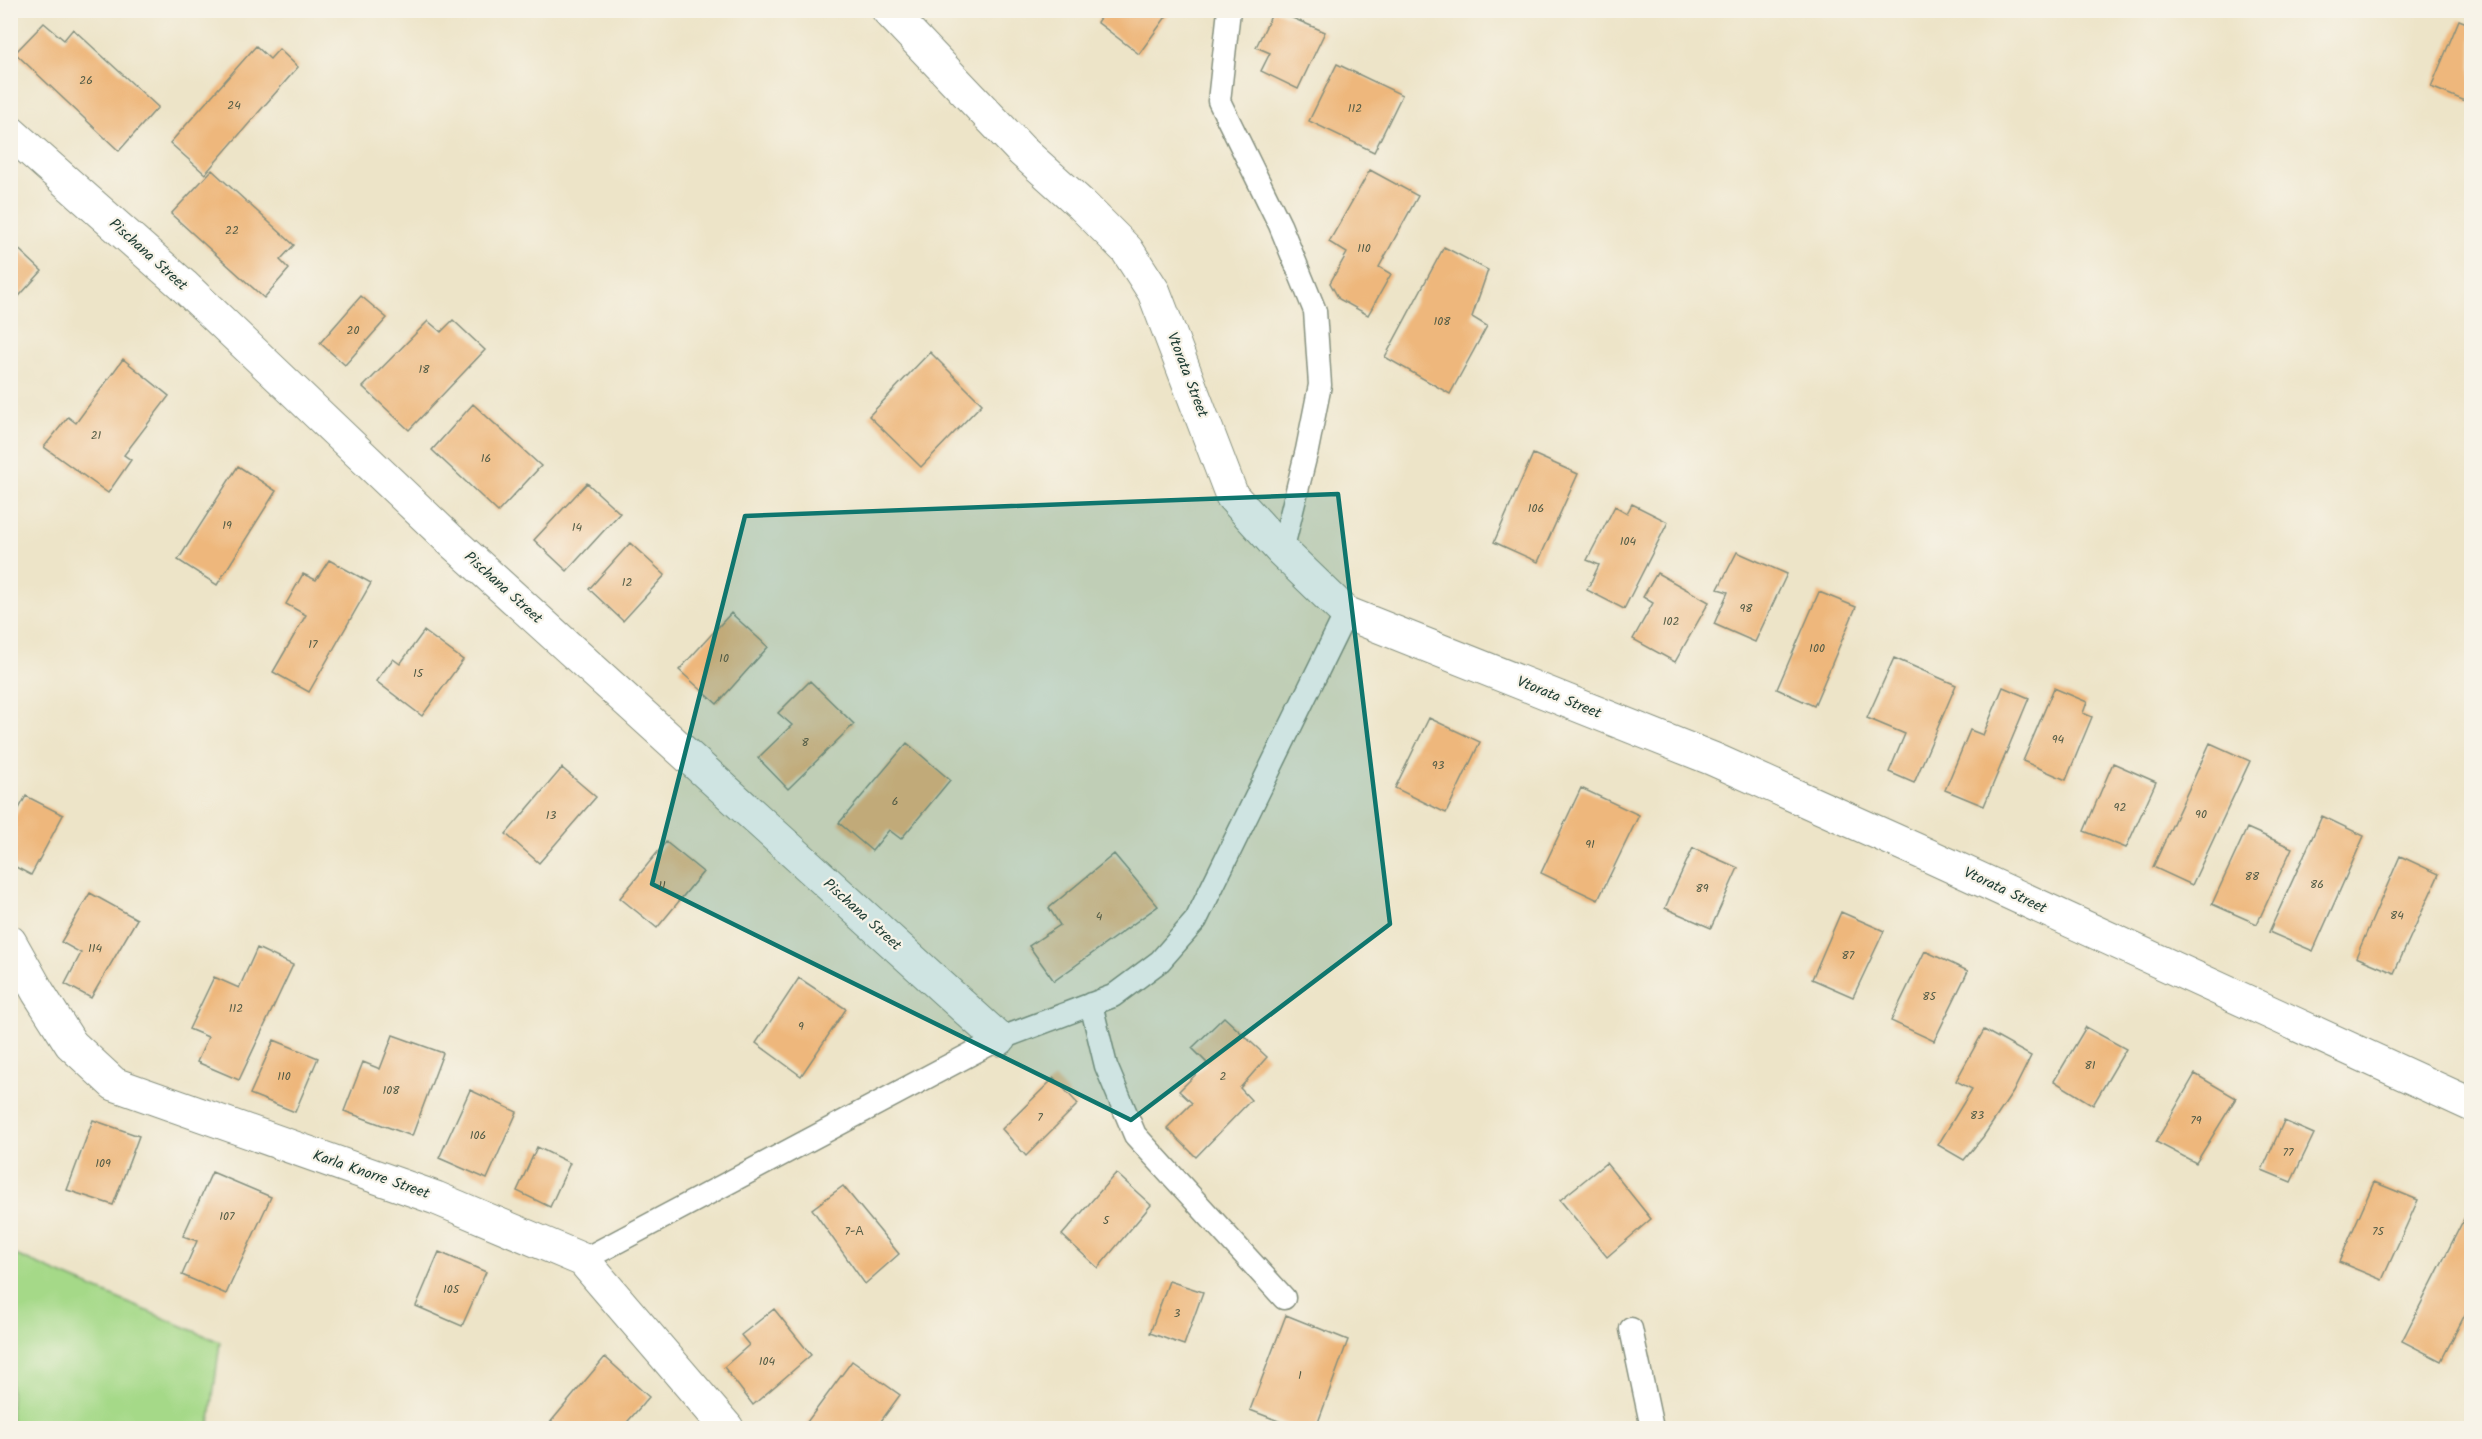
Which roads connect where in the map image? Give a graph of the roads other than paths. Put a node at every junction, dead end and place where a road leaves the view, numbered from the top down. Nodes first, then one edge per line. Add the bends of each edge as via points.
1 (888, 10) edge
2 (1229, 10) edge
3 (10, 132) edge
4 (1282, 551) junction
5 (1346, 612) junction
6 (10, 942) edge
7 (1091, 1004) junction
8 (999, 1039) junction
9 (2472, 1105) edge
10 (583, 1260) junction
11 (1284, 1298) dead end
12 (1631, 1329) dead end
13 (727, 1428) edge
14 (1652, 1428) edge

1 - 4 street, Vtorata Street via 1022,152 1127,250 1154,292 1232,496
2 - 4 lane via 1219,101 1280,225 1315,311 1320,385
3 - 8 street, Pischana Street via 183,285 448,538
4 - 5 street, Vtorata Street
5 - 7 lane via 1196,920 1160,961 1113,996
5 - 9 street, Vtorata Street via 1723,764
6 - 10 street, Karla Knorre Street via 71,1044 114,1084 436,1198
7 - 8 lane
7 - 11 lane via 1106,1066 1135,1135
8 - 10 lane
10 - 13 street, Karla Knorre Street
12 - 14 lane

